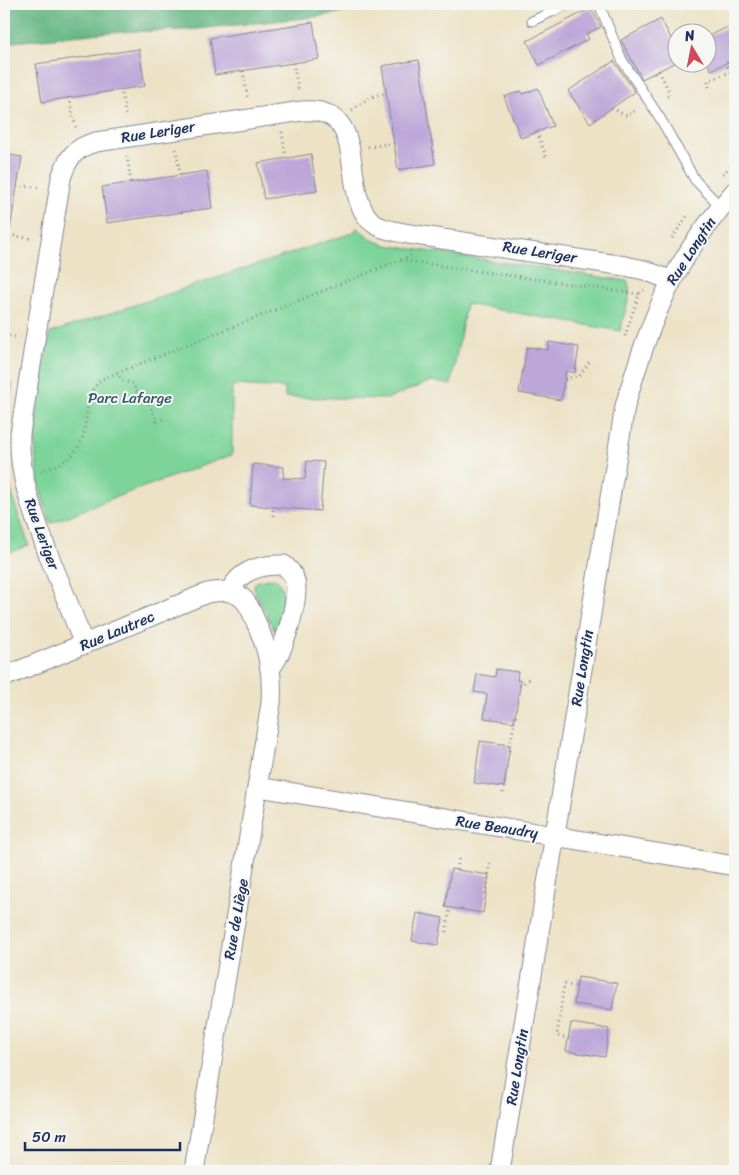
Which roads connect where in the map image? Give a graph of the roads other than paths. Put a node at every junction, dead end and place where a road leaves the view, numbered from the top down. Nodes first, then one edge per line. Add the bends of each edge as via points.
1 (569, 4) edge
2 (599, 4) edge
3 (532, 21) dead end
4 (735, 190) edge
5 (721, 207) junction
6 (670, 280) junction
7 (11, 452) edge
8 (230, 592) junction
9 (84, 645) junction
10 (271, 667) junction
11 (4, 677) edge
12 (258, 787) junction
13 (555, 836) junction
14 (735, 866) edge
15 (194, 1171) edge
16 (500, 1171) edge

1 - 3 lane
2 - 5 lane via 622,60 695,180
4 - 5 street, Rue Longtin
5 - 6 street, Rue Longtin
6 - 7 street, Rue Leriger via 625,266 409,234 378,226 359,205 348,140 341,126 324,113 302,111 85,144 69,157 61,178 20,434
6 - 13 street, Rue Longtin via 645,341 624,406
7 - 9 street, Rue Leriger
8 - 9 street, Rue Lautrec via 207,594
8 - 10 street, Rue de Liège via 241,597 250,608 262,634
8 - 10 street, Rue de Liège via 238,578 261,567 284,566 291,572 296,582 295,595 281,653
9 - 11 street, Rue Lautrec
10 - 12 street, Rue de Liège via 271,704
12 - 13 street, Rue Beaudry
12 - 15 street, Rue de Liège
13 - 14 street, Rue Beaudry
13 - 16 street, Rue Longtin

